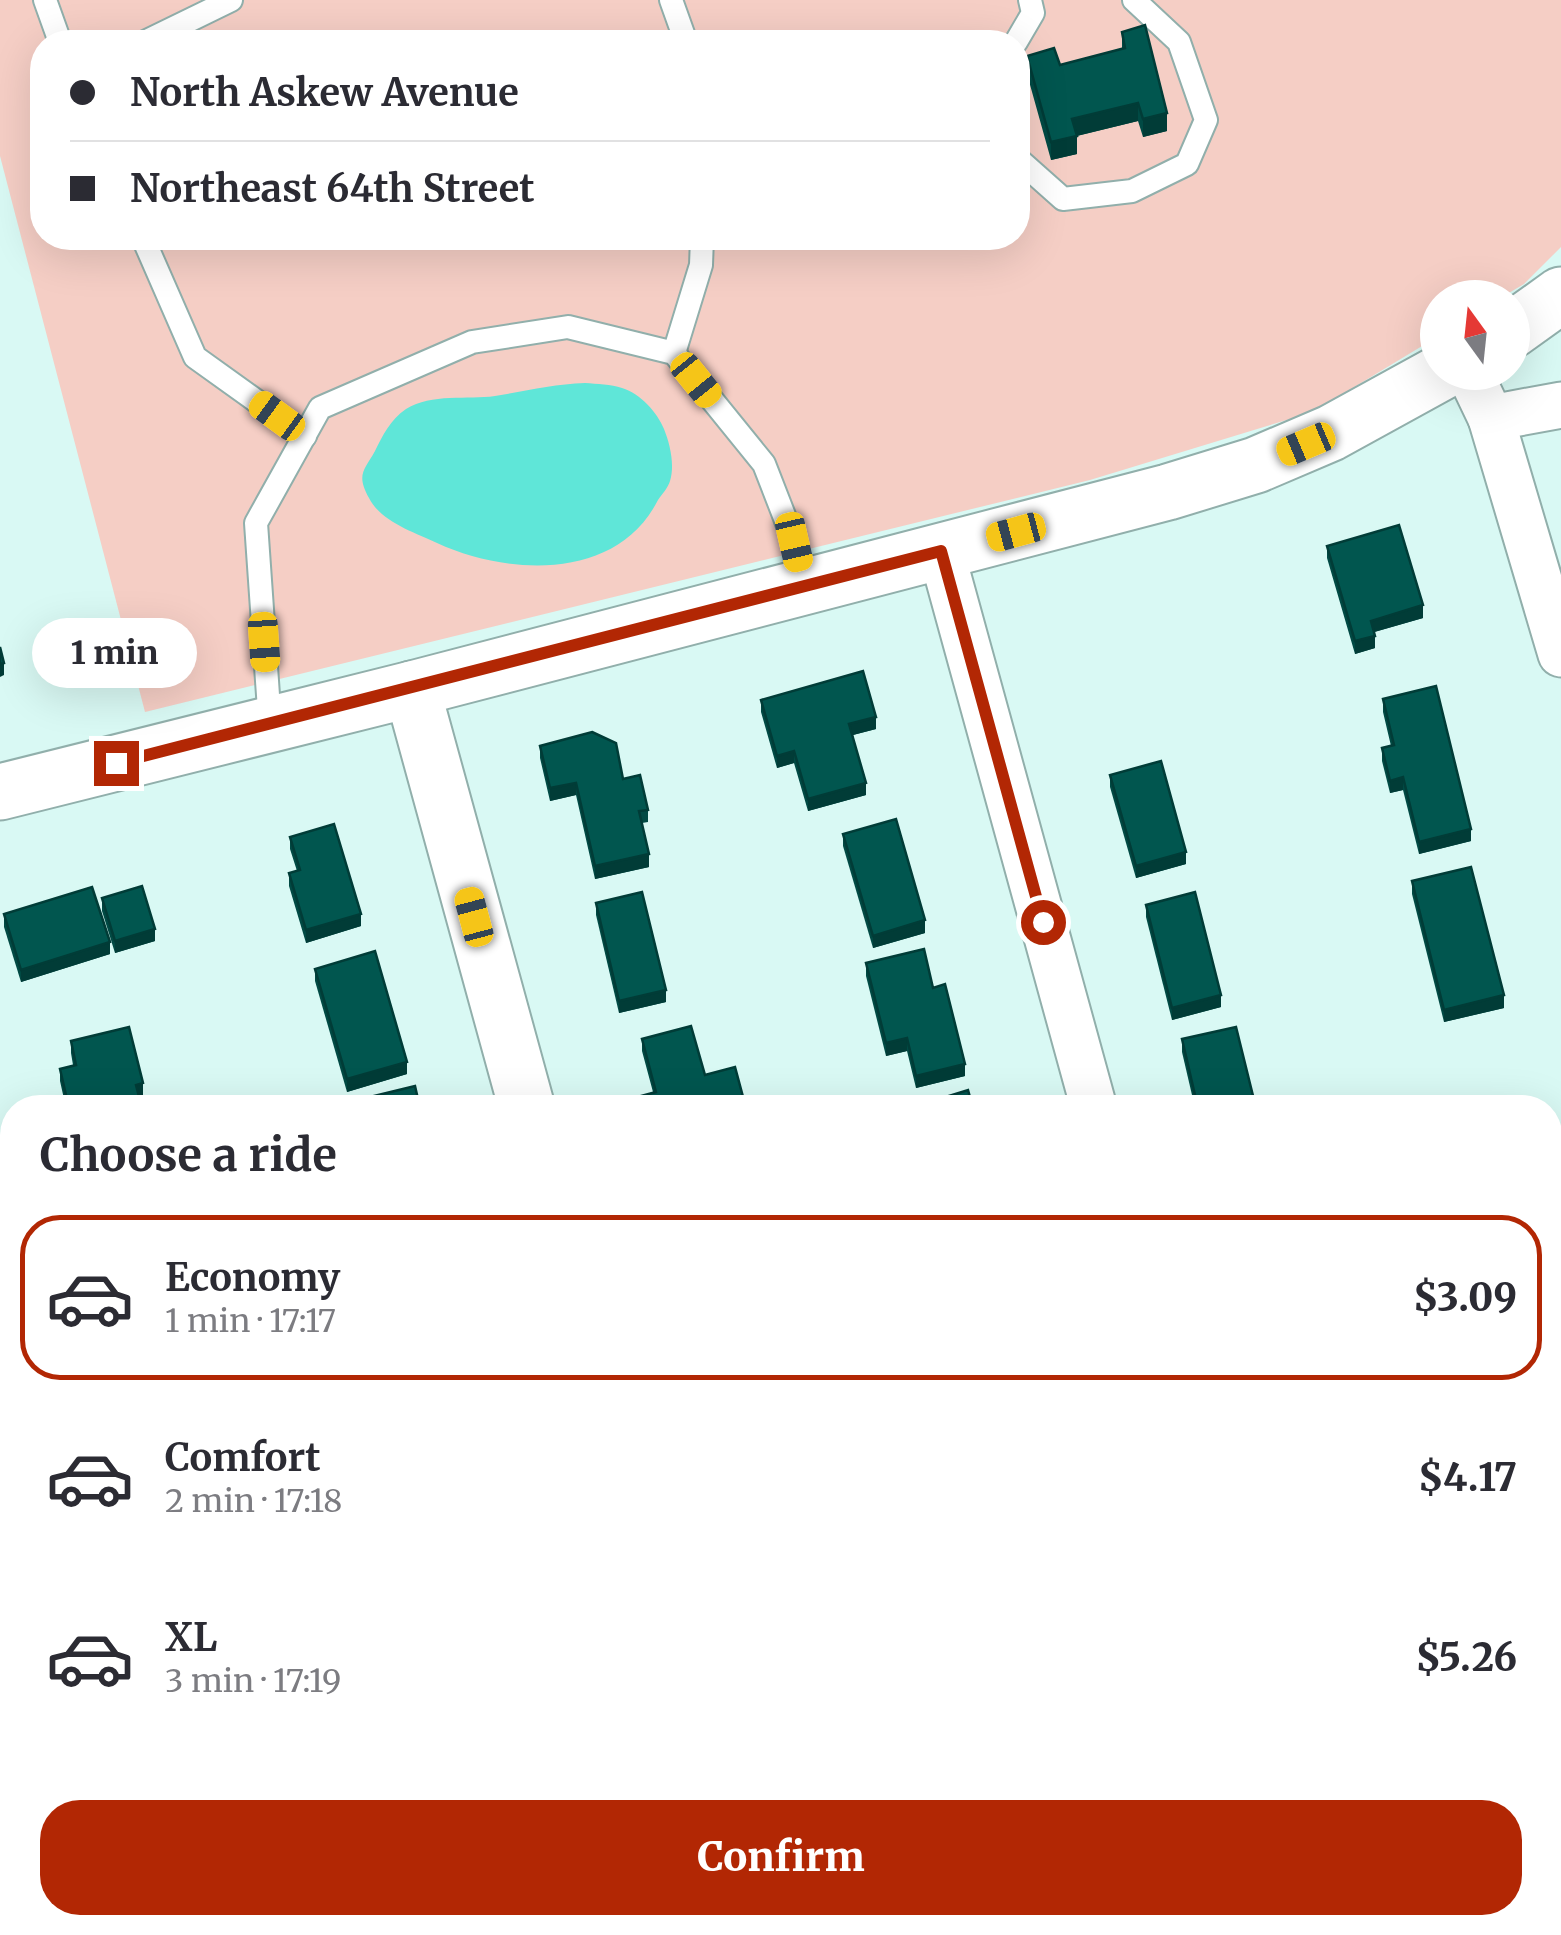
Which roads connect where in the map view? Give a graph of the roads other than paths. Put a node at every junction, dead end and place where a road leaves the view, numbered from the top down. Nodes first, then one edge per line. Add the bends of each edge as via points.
1 (45, 0) edge
2 (231, 0) edge
3 (671, 0) edge
4 (1030, 0) edge
5 (1134, 0) edge
6 (56, 30) edge
7 (170, 30) edge
8 (682, 30) edge
9 (1023, 30) edge
10 (1030, 170) edge
11 (148, 250) edge
12 (702, 250) edge
13 (1561, 296) edge
14 (1530, 318) edge
15 (674, 352) junction
16 (1420, 384) edge
17 (1478, 390) edge
18 (1561, 405) edge
19 (1491, 418) junction
20 (305, 436) junction
21 (941, 551) junction
22 (804, 587) junction
23 (1561, 654) edge
24 (412, 689) junction
25 (270, 724) junction
26 (0, 792) edge
27 (522, 1095) edge
28 (1090, 1095) edge

1 - 6 lane
2 - 7 lane
3 - 8 lane
4 - 9 lane via 1033,13
5 - 10 lane via 1179,42 1206,120 1186,164 1132,191 1063,199
11 - 20 lane via 194,357
12 - 15 lane
13 - 14 street
15 - 20 lane via 568,327 472,342 320,408
15 - 22 lane via 764,464
16 - 21 street via 1256,465
17 - 19 street
18 - 19 street
19 - 23 street
20 - 25 lane via 256,523
21 - 22 street
21 - 28 street
22 - 24 street
24 - 25 street
24 - 27 street
25 - 26 street

